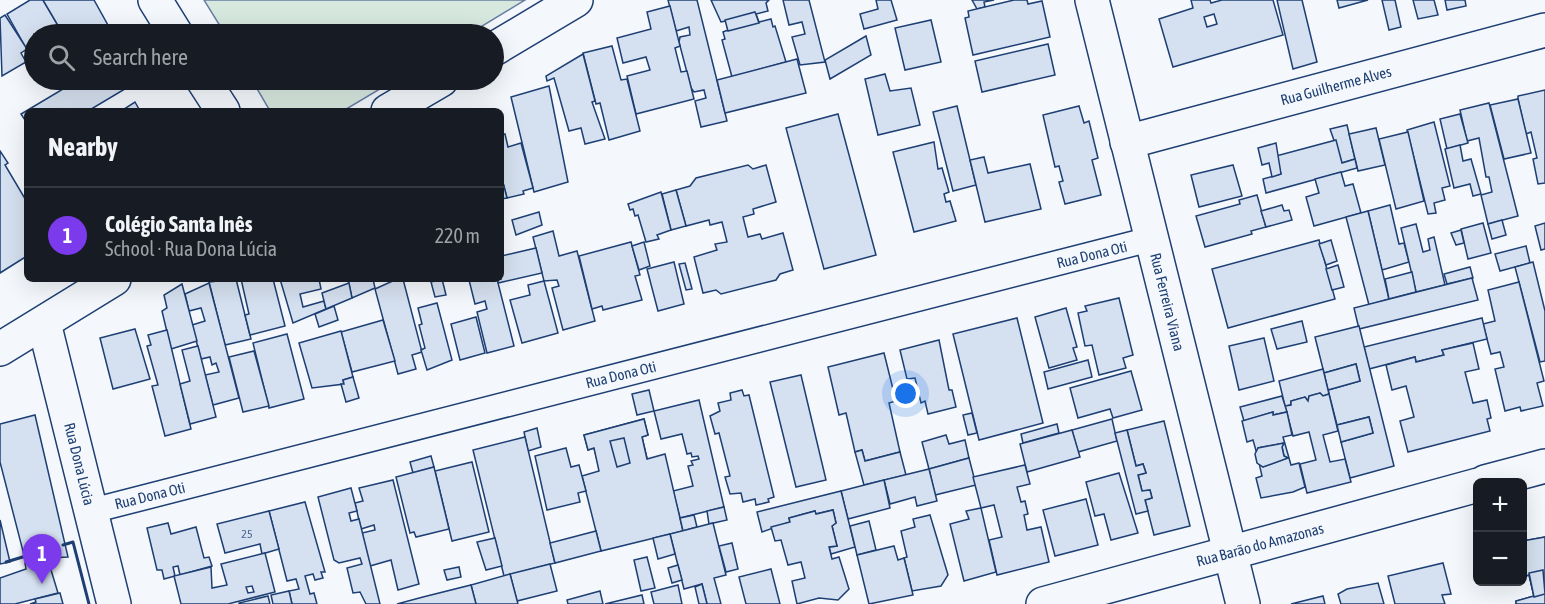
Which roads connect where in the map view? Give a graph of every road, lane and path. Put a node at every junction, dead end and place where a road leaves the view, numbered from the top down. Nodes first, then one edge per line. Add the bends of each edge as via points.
1 (155, 0) edge
2 (576, 0) edge
3 (1092, 0) edge
4 (170, 24) edge
5 (1545, 30) edge
6 (504, 43) edge
7 (209, 90) edge
8 (424, 90) edge
9 (221, 108) edge
10 (393, 108) edge
11 (1127, 142) junction
12 (1151, 239) junction
13 (109, 282) edge
14 (44, 323) junction
15 (0, 349) edge
16 (1545, 466) edge
17 (1503, 478) edge
18 (1473, 486) edge
19 (91, 511) junction
20 (1231, 554) junction
21 (114, 604) edge
22 (1042, 604) edge
23 (1243, 604) edge

1 - 4 street
2 - 6 street
3 - 11 street, Rua Ferreira Viana
5 - 11 street, Rua Guilherme Alves
7 - 9 street
8 - 10 street
11 - 12 street, Rua Ferreira Viana
12 - 19 street, Rua Dona Oti
12 - 20 street, Rua Ferreira Viana
13 - 14 street
14 - 15 street
14 - 19 street, Rua Dona Lúcia
16 - 17 street
18 - 20 street, Rua Barão do Amazonas
19 - 21 street, Rua Dona Lúcia
20 - 22 street, Rua Barão do Amazonas
20 - 23 street, Rua Ferreira Viana

